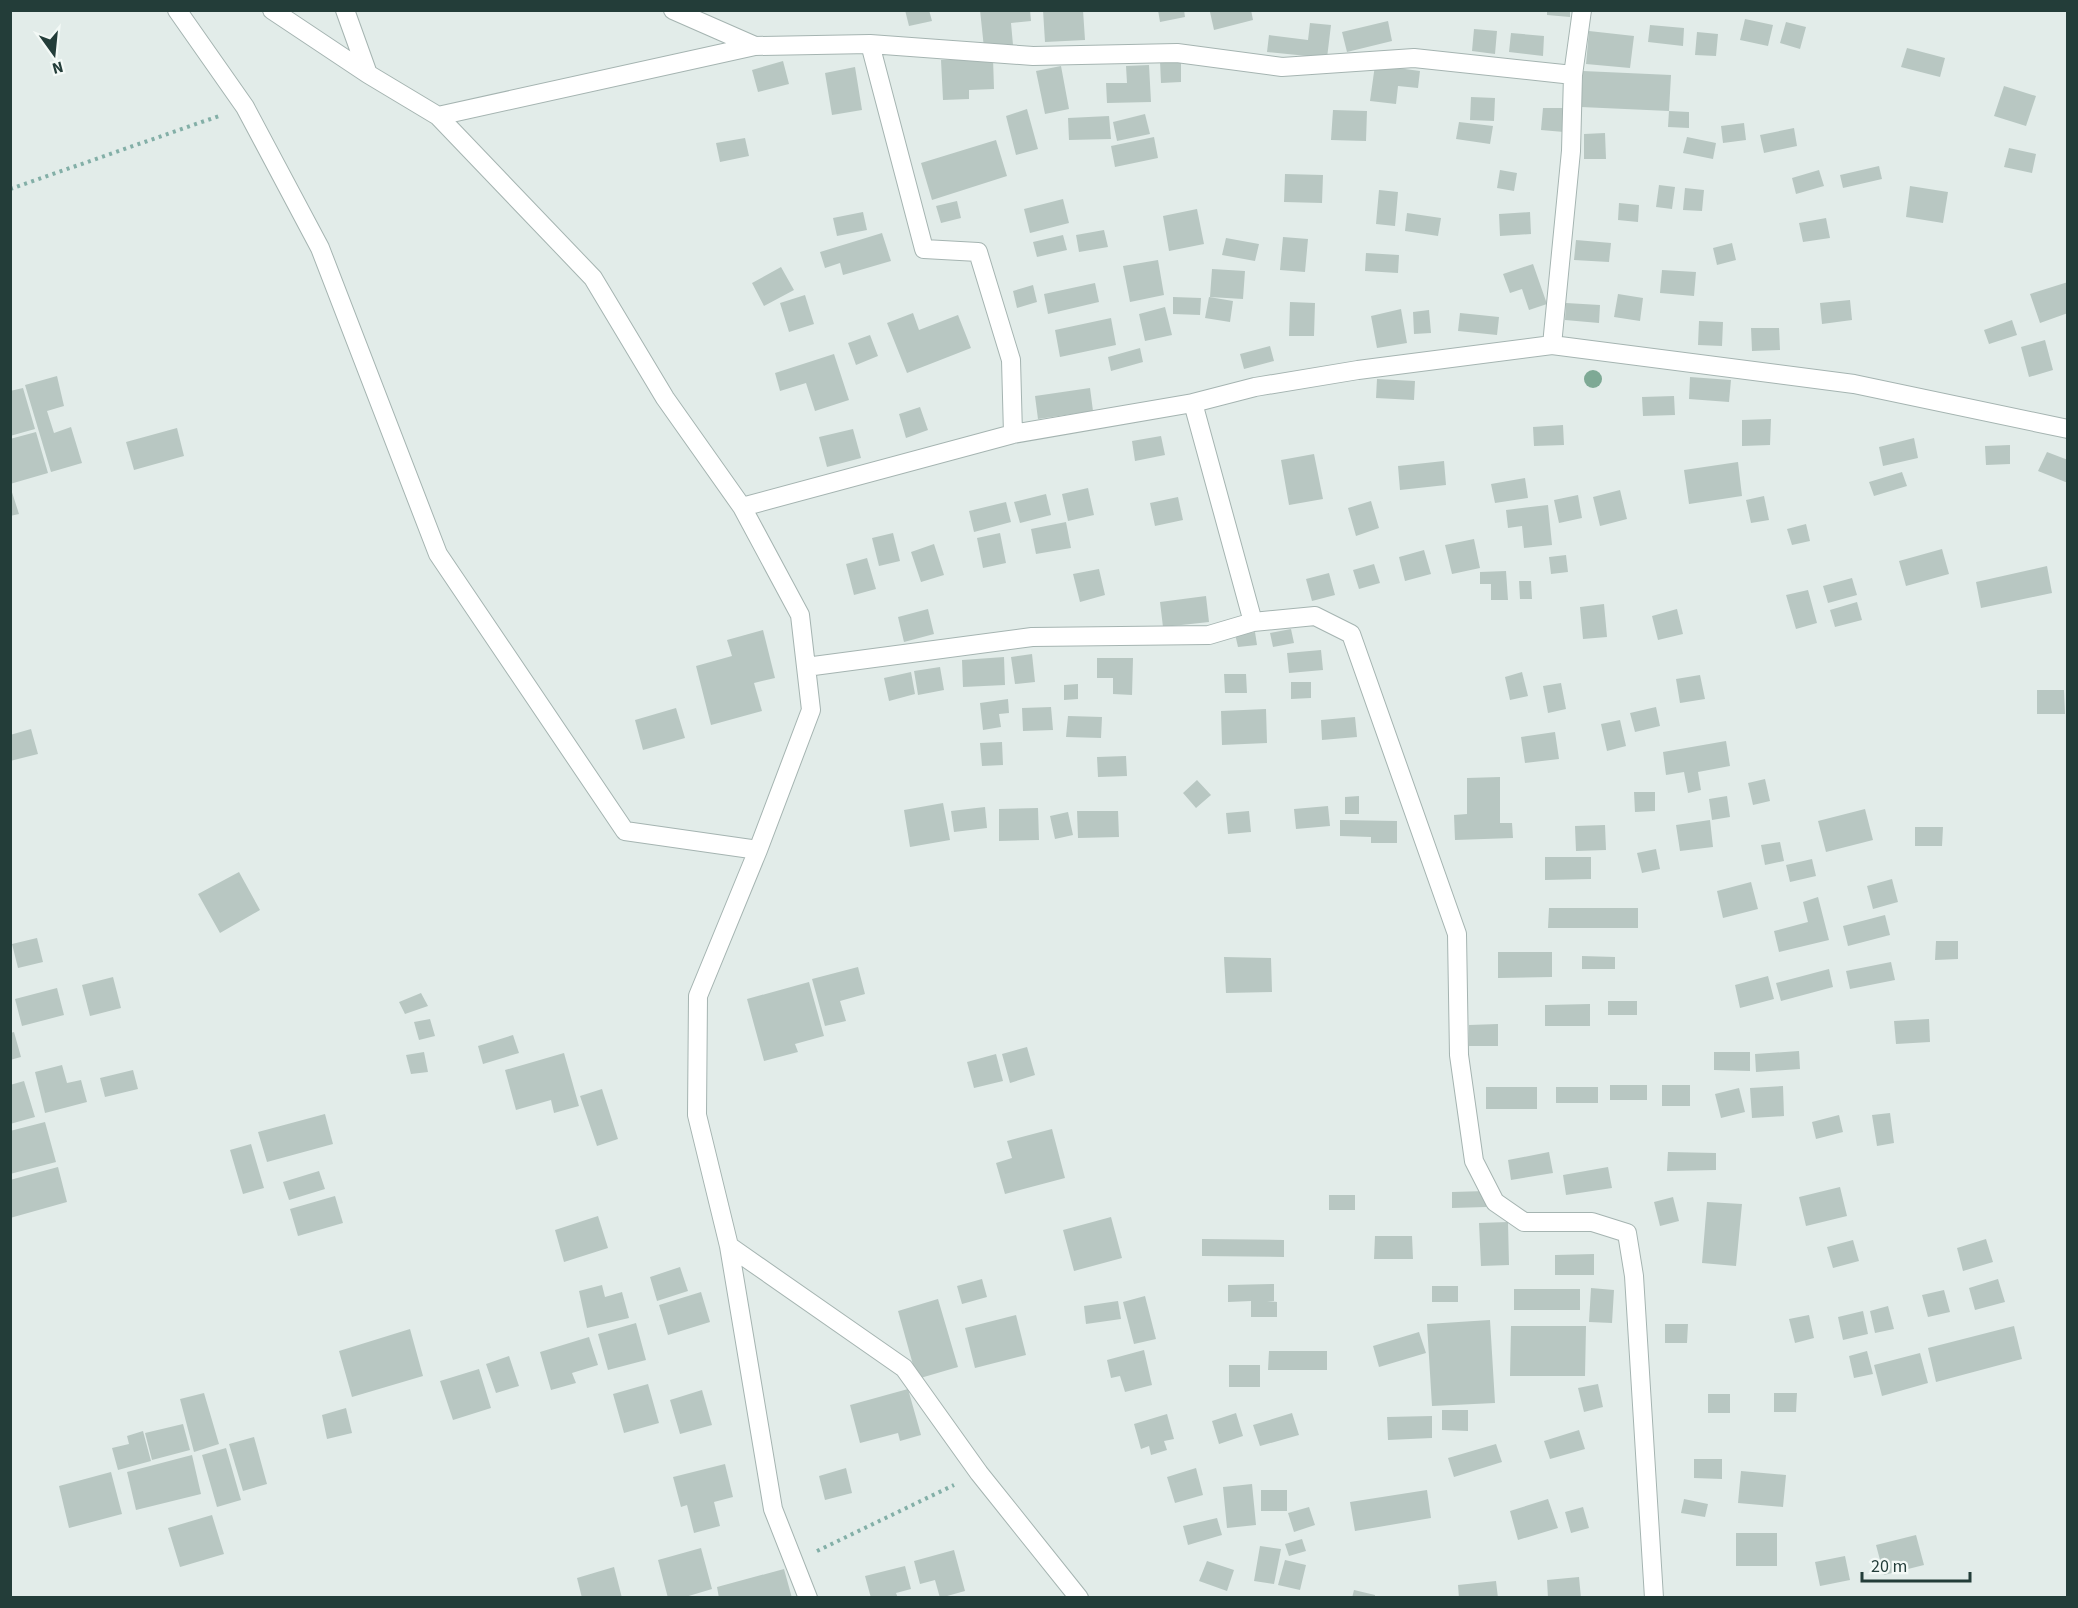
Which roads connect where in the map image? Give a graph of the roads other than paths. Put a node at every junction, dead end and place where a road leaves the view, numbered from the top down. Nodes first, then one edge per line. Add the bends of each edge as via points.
1 (177, 10) edge
2 (272, 10) edge
3 (345, 10) edge
4 (673, 10) edge
5 (1582, 10) edge
6 (870, 44) junction
7 (755, 46) junction
8 (368, 74) junction
9 (1574, 75) junction
10 (438, 116) junction
11 (1552, 345) junction
12 (1193, 403) junction
13 (2067, 429) edge
14 (1012, 434) junction
15 (742, 507) junction
16 (1253, 622) junction
17 (806, 667) junction
18 (758, 850) junction
19 (729, 1246) junction
20 (808, 1598) edge
21 (1079, 1598) edge
22 (1654, 1598) edge

1 - 18 street via 245,107 320,248 438,554 625,831
2 - 8 street
3 - 8 street
4 - 7 street
5 - 9 street
6 - 7 street
6 - 9 street via 1034,56 1177,53 1281,67 1414,58
6 - 14 street via 924,249 978,252 1011,360
7 - 10 street
8 - 10 street
9 - 11 street via 1571,151
10 - 15 street via 593,278 665,398
11 - 12 street via 1358,370 1255,387
11 - 13 street via 1854,384
12 - 14 street
12 - 16 street
14 - 15 street
15 - 17 street via 800,615
16 - 17 street via 1209,635 1032,637
16 - 22 street via 1316,616 1351,634 1457,934 1459,1055 1474,1161 1495,1202 1524,1222 1592,1222 1627,1233 1634,1276
17 - 18 street via 811,710
18 - 19 street via 698,996 697,1115
19 - 20 street via 773,1509
19 - 21 street via 904,1368 979,1473

